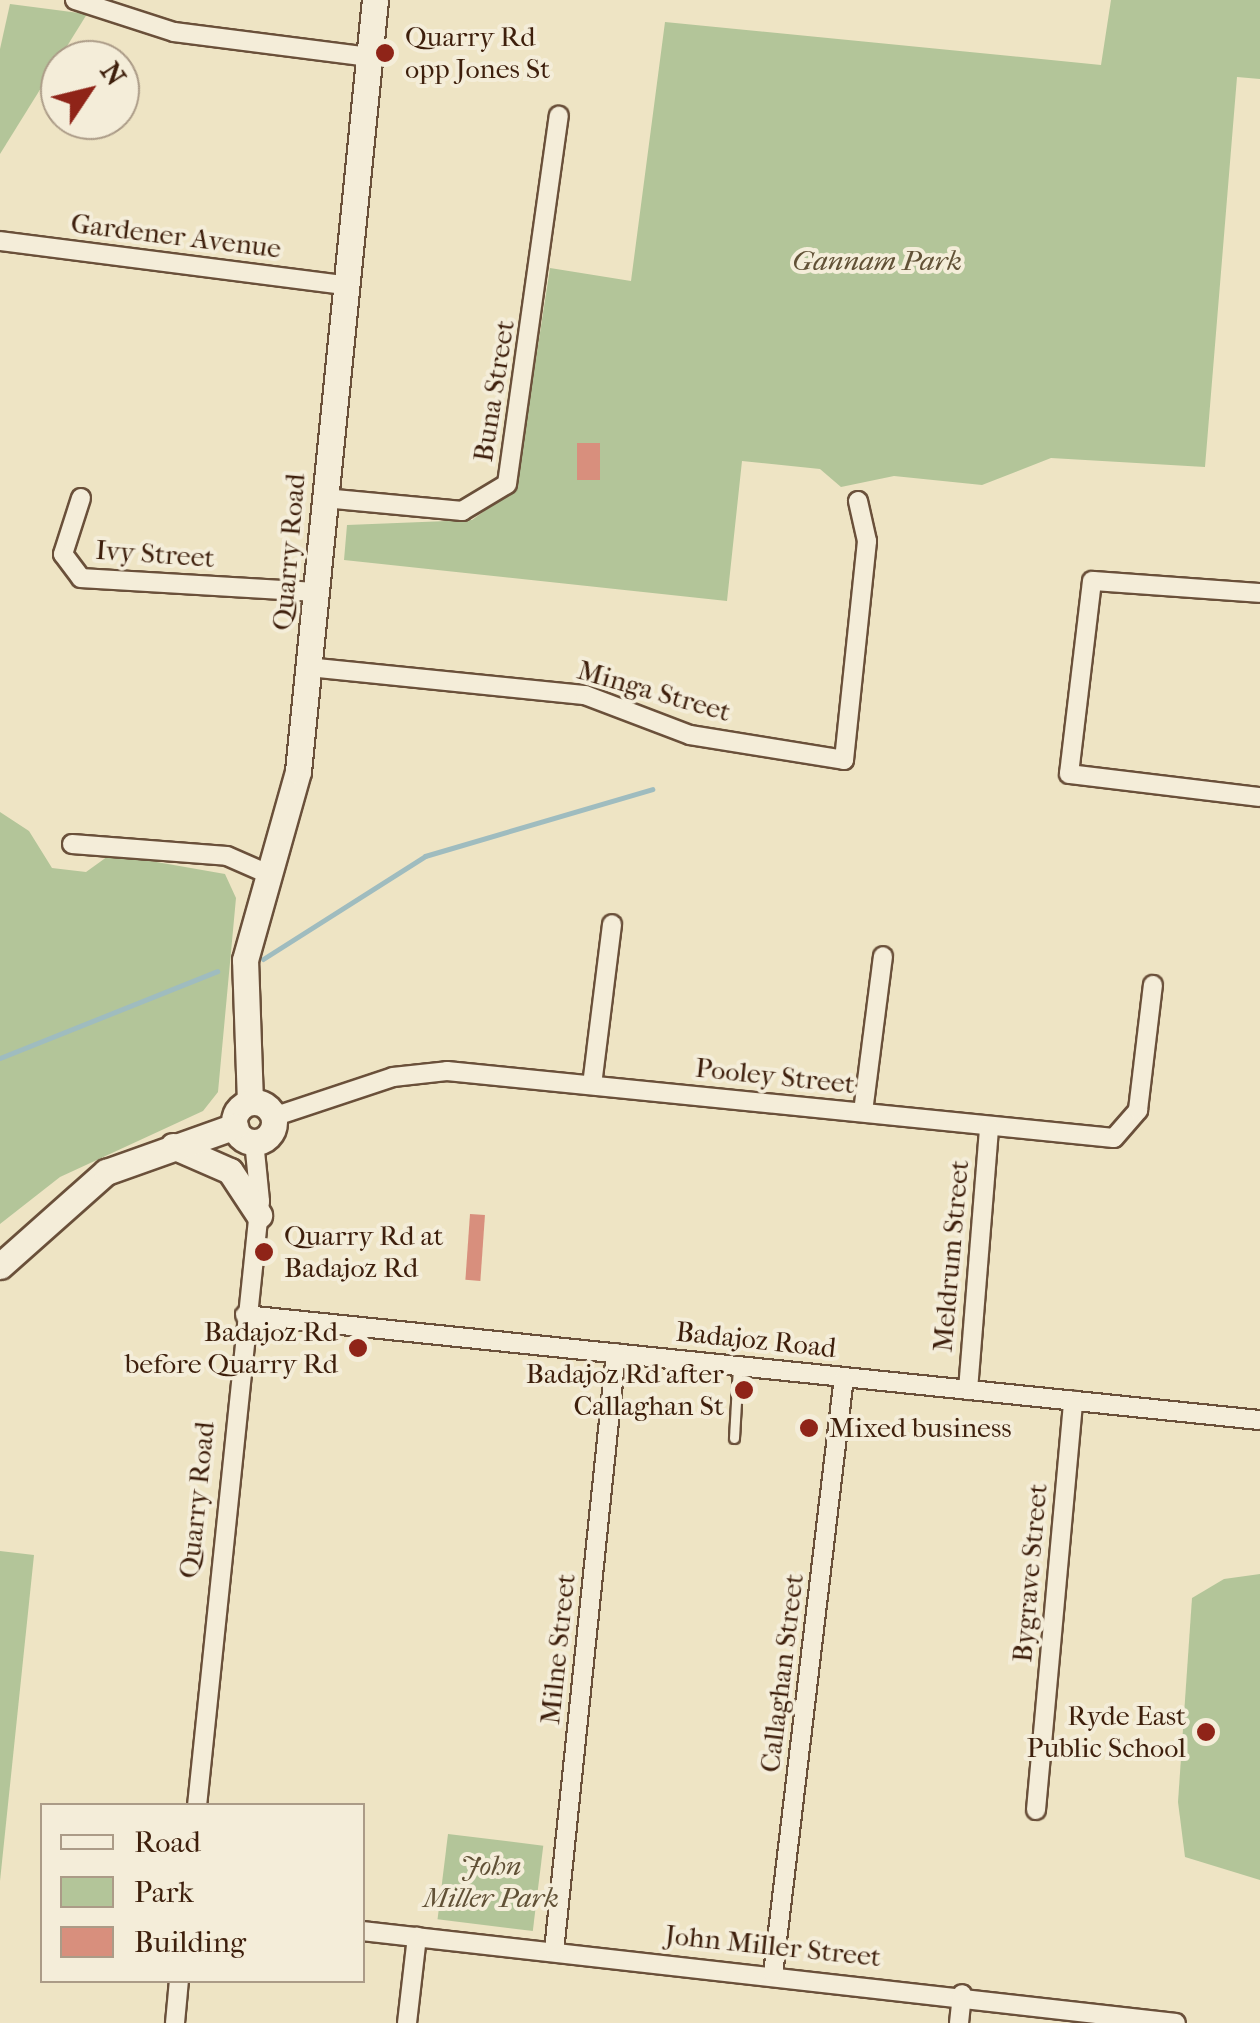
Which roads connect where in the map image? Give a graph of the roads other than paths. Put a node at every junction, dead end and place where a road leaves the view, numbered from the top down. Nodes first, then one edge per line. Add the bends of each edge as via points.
1 (75, 0) edge
2 (375, 0) edge
3 (369, 57) junction
4 (560, 116) dead end
5 (0, 242) edge
6 (345, 285) junction
7 (80, 498) dead end
8 (324, 498) junction
9 (858, 501) dead end
10 (316, 592) junction
11 (1260, 593) edge
12 (308, 667) junction
13 (1260, 797) edge
14 (72, 844) dead end
15 (266, 873) junction
16 (612, 924) dead end
17 (883, 956) dead end
18 (1152, 985) dead end
19 (592, 1085) junction
20 (250, 1102) junction
21 (864, 1112) junction
22 (273, 1117) junction
23 (989, 1127) junction
24 (245, 1133) junction
25 (174, 1146) junction
26 (258, 1216) junction
27 (0, 1266) edge
28 (245, 1316) junction
29 (616, 1353) junction
30 (738, 1366) junction
31 (844, 1378) junction
32 (968, 1390) junction
33 (1073, 1401) junction
34 (1260, 1420) edge
35 (734, 1438) dead end
36 (198, 1803) edge
37 (1036, 1810) dead end
38 (365, 1931) edge
39 (417, 1936) junction
40 (554, 1951) junction
41 (774, 1974) junction
42 (179, 1983) edge
43 (962, 1994) junction
44 (174, 2023) edge
45 (407, 2023) edge
46 (958, 2023) edge
47 (1176, 2023) edge

1 - 3 street via 174,32
2 - 3 street, Quarry Road
3 - 6 street, Quarry Road
4 - 8 street, Buna Street via 507,484 462,512
5 - 6 street, Gardener Avenue
6 - 8 street, Quarry Road
7 - 10 street, Ivy Street via 63,554 81,578
8 - 10 street, Quarry Road
9 - 12 street, Minga Street via 867,541 844,760 690,735 586,696
10 - 12 street, Quarry Road
11 - 13 street via 1092,581 1069,774
12 - 15 street, Quarry Road via 290,812
14 - 15 street via 227,856
15 - 20 street, Quarry Road via 244,960
16 - 19 street
17 - 21 street
18 - 23 street, Pooley Street via 1129,1129 1114,1138
19 - 21 street, Pooley Street
19 - 22 street, Pooley Street via 417,1072
20 - 22 street
20 - 24 street
21 - 23 street, Pooley Street
22 - 24 street via 267,1136
23 - 32 street, Meldrum Street
24 - 25 street
24 - 26 street, Quarry Road
25 - 26 street via 230,1172
25 - 27 street via 92,1180
26 - 28 street, Quarry Road
28 - 29 street, Badajoz Road
28 - 36 street, Quarry Road
29 - 30 street, Badajoz Road
29 - 40 street, Milne Street
30 - 31 street, Badajoz Road
30 - 35 lane
31 - 32 street, Badajoz Road
31 - 41 street, Callaghan Street
32 - 33 street, Badajoz Road
33 - 34 street, Badajoz Road
33 - 37 street, Bygrave Street
38 - 39 street, John Miller Street
39 - 40 street, John Miller Street
39 - 45 street
40 - 41 street, John Miller Street
41 - 43 street, John Miller Street
42 - 44 street
43 - 46 street
43 - 47 street, John Miller Street

